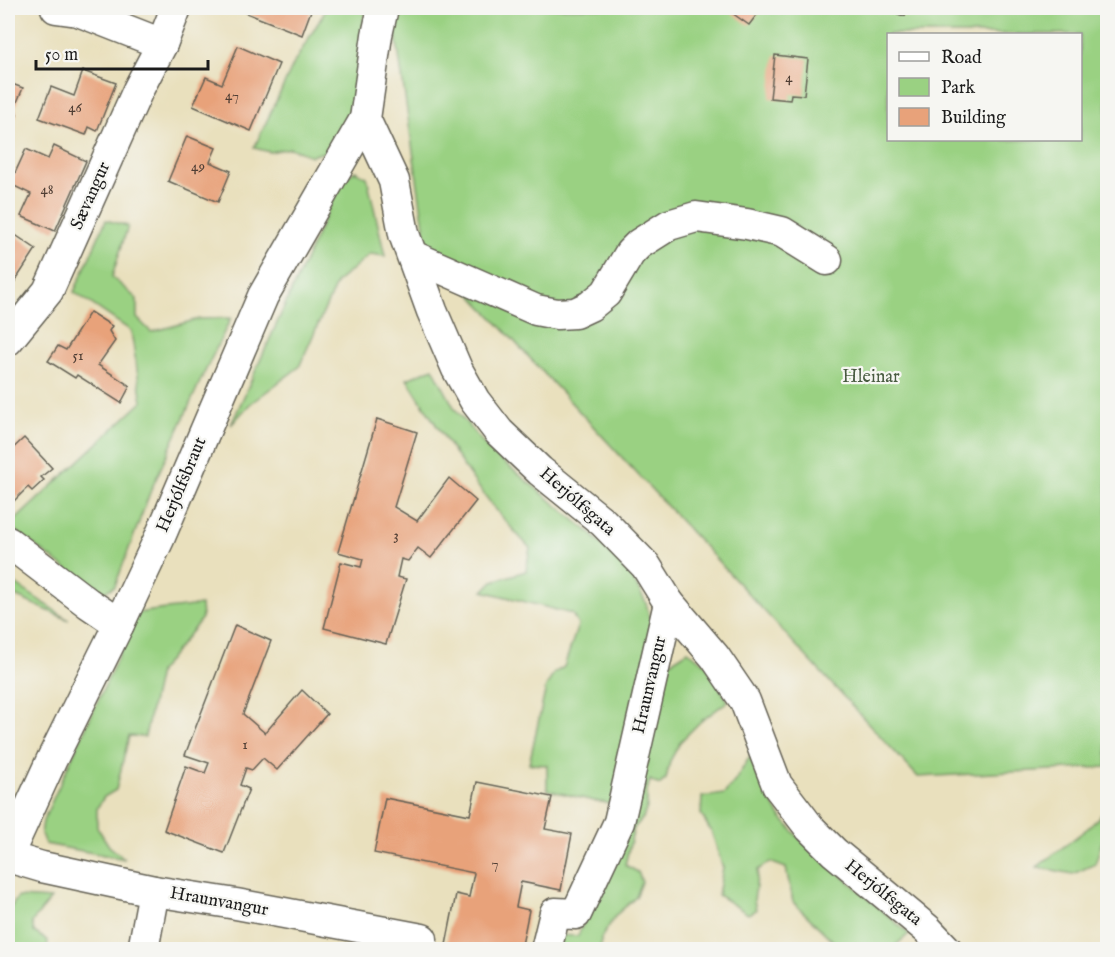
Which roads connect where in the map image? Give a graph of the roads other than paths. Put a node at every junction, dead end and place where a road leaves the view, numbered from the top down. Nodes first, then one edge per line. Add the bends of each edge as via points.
1 (56, 8) edge
2 (176, 8) edge
3 (383, 8) edge
4 (162, 44) junction
5 (365, 120) junction
6 (413, 256) junction
7 (827, 260) dead end
8 (8, 340) edge
9 (8, 542) edge
10 (669, 603) junction
11 (120, 624) junction
12 (8, 856) edge
13 (154, 891) junction
14 (937, 939) edge
15 (143, 950) edge
16 (420, 950) edge
17 (546, 950) edge

1 - 4 street via 78,11
2 - 4 street, Sævangur
3 - 5 street
4 - 8 street, Sævangur via 48,291
5 - 6 street, Herjólfsgata via 394,181
5 - 11 street, Herjólfsbraut via 263,296
6 - 7 street via 536,309 557,314 575,313 590,306 606,293 639,244 669,225 696,217 782,232
6 - 10 street, Herjólfsgata via 432,311 475,401 499,432 603,522 646,566
9 - 11 street
10 - 14 street, Herjólfsgata via 715,657 745,701 777,785 810,828
10 - 17 street, Hraunvangur via 618,822 576,914 555,913
11 - 12 street, Herjólfsbraut
12 - 13 street, Hraunvangur
13 - 15 street
13 - 16 street, Hraunvangur via 422,939

